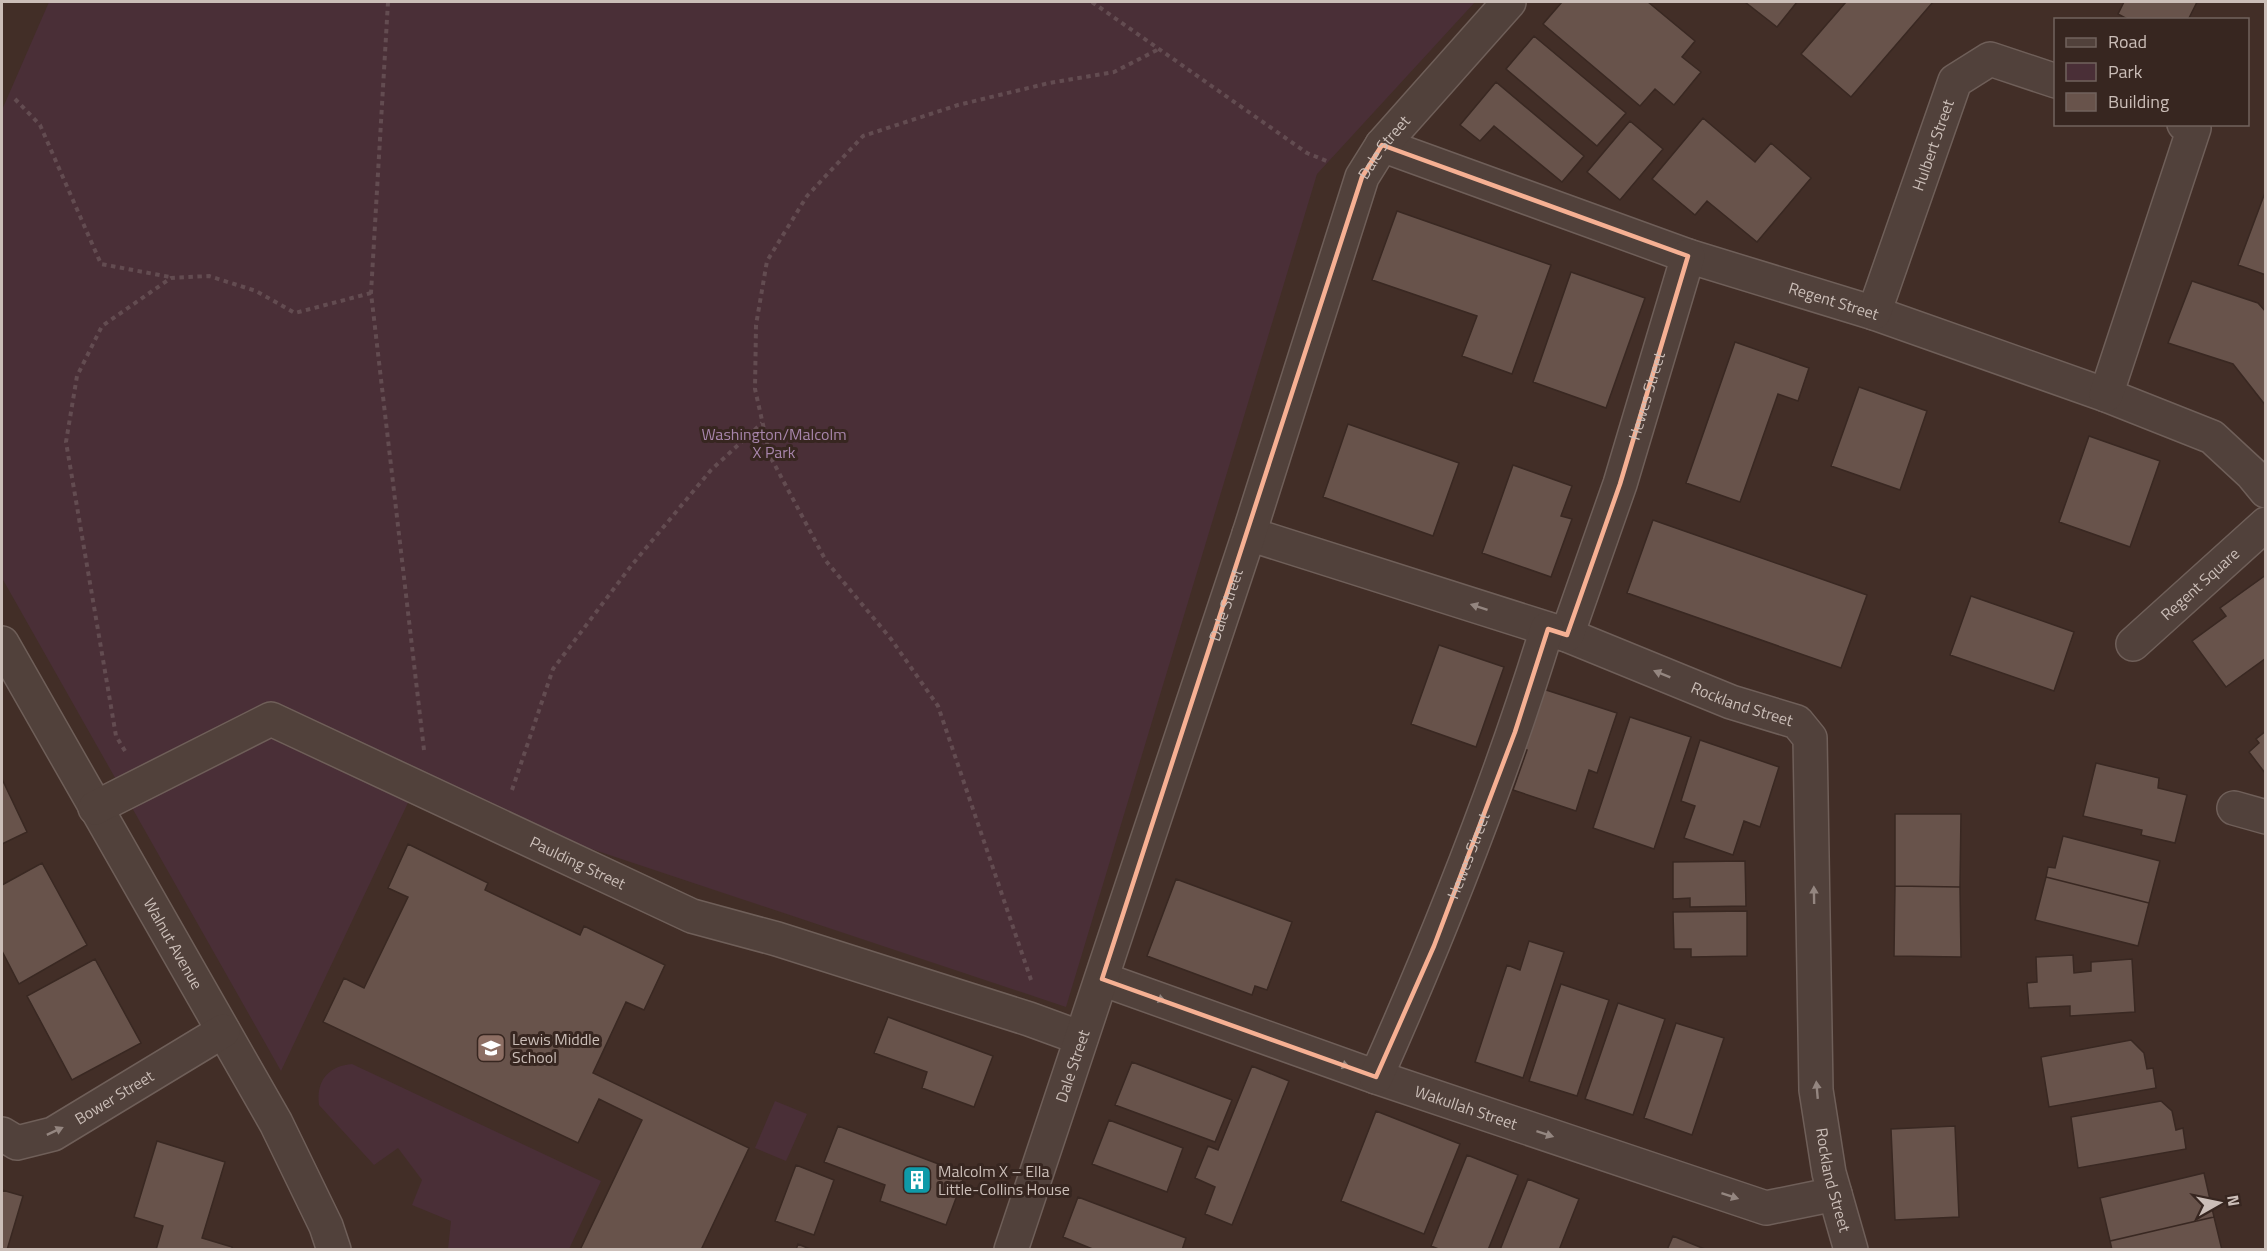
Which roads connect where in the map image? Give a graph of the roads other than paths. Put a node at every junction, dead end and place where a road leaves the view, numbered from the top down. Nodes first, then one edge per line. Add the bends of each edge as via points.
1 (1509, 2) edge
2 (2054, 81) edge
3 (2189, 126) edge
4 (1382, 145) junction
5 (1688, 256) junction
6 (1874, 313) junction
7 (2106, 395) junction
8 (2265, 491) edge
9 (2265, 524) edge
10 (1249, 534) junction
11 (1557, 632) junction
12 (2133, 644) dead end
13 (6, 663) edge
14 (95, 808) junction
15 (2234, 808) dead end
16 (2265, 817) edge
17 (1102, 979) junction
18 (223, 1031) junction
19 (1081, 1038) junction
20 (1376, 1077) junction
21 (2, 1134) edge
22 (1835, 1194) junction
23 (334, 1250) edge
24 (1011, 1250) edge
25 (1851, 1250) edge

1 - 4 street, Dale Street
2 - 6 street, Hulbert Street via 1990,59 1954,81
3 - 7 street via 2194,128
4 - 5 street, Regent Street
4 - 10 street, Dale Street via 1362,177
5 - 6 street, Regent Street
5 - 11 street, Hewes Street via 1620,484
6 - 7 street, Regent Street
7 - 8 street, Regent Street via 2212,437
9 - 12 street, Regent Square
11 -> 10 street, Rockland Street
10 - 17 street, Dale Street
11 - 20 street, Hewes Street via 1434,946
22 -> 11 street, Rockland Street via 1816,1090 1810,738 1797,722 1731,702
13 - 14 street, Walnut Avenue
14 - 18 street, Walnut Avenue
14 - 19 street, Paulding Street via 271,719 692,916 777,939
15 - 16 street
17 - 19 street, Dale Street
17 -> 20 street, Wakullah Street
21 -> 18 street, Bower Street via 17,1143 53,1134
18 - 23 street, Walnut Avenue via 276,1123
19 - 24 street, Dale Street
20 -> 22 street, Wakullah Street via 1766,1208
22 - 25 street, Rockland Street

